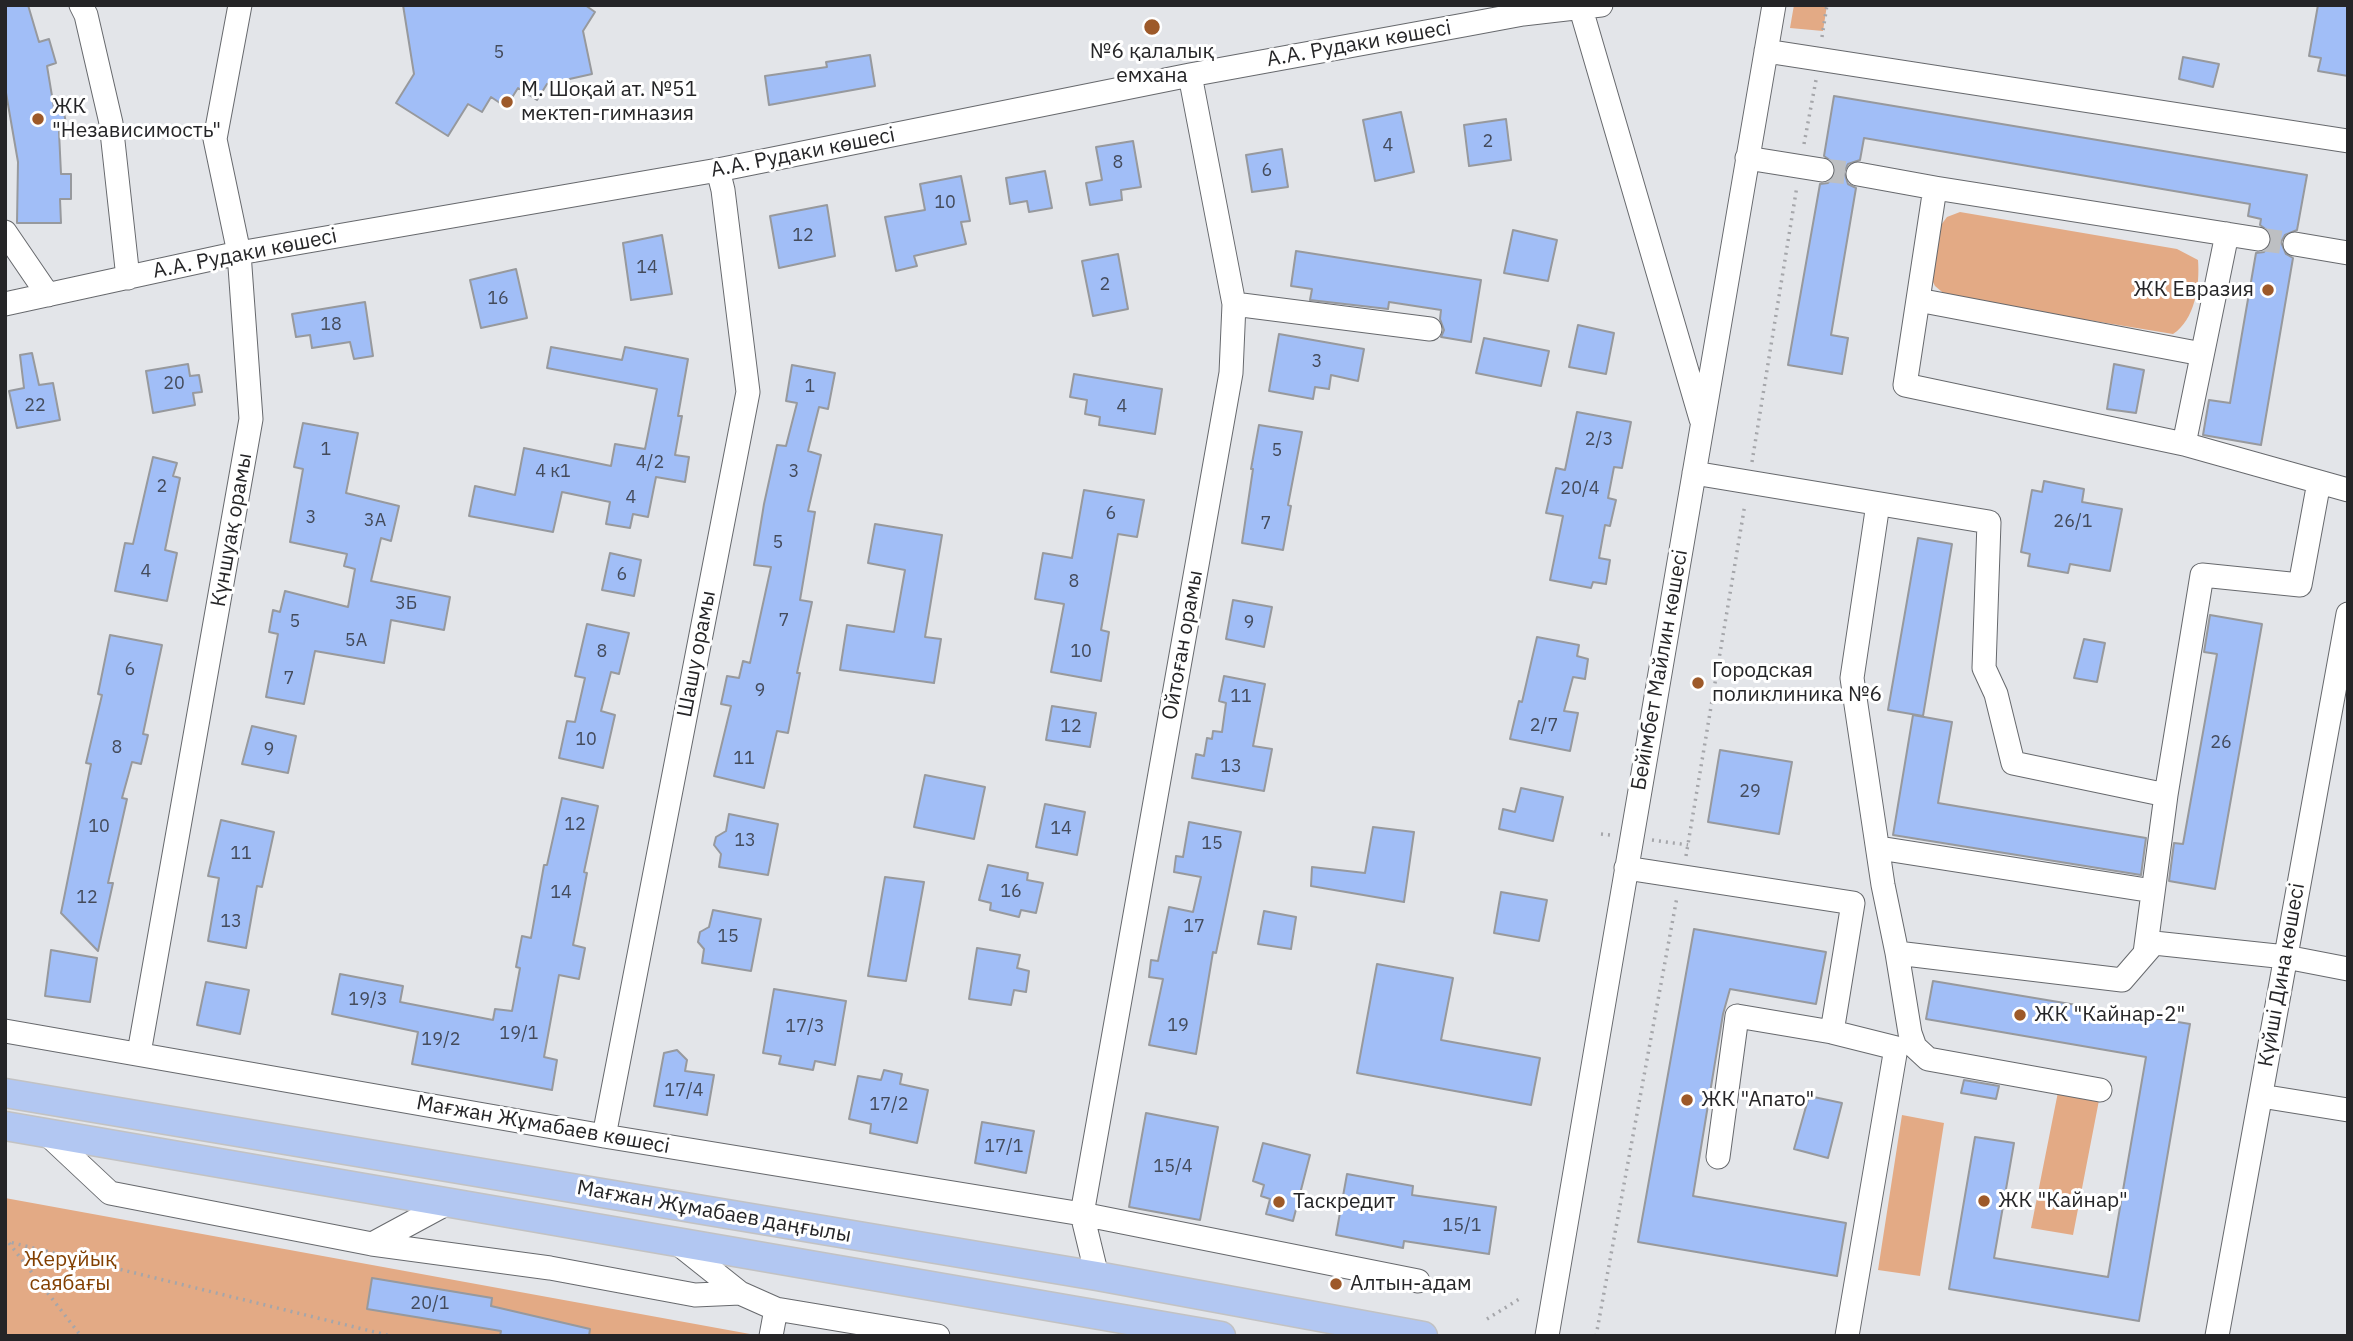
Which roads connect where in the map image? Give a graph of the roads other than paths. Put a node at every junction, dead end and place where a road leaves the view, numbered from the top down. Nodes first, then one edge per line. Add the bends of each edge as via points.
1 (81, 5) edge
2 (240, 5) edge
3 (1774, 5) edge
4 (1591, 7) edge
5 (1522, 10) edge
6 (1462, 15) edge
7 (1766, 51) junction
8 (1190, 75) junction
9 (2348, 141) edge
10 (1747, 158) junction
11 (1811, 168) tunnel mouth
12 (718, 170) junction
13 (1858, 174) tunnel mouth
14 (1935, 188) junction
15 (5, 232) edge
16 (2227, 234) junction
17 (2258, 239) tunnel mouth
18 (2295, 244) tunnel mouth
19 (239, 253) junction
20 (2348, 253) edge
21 (128, 278) junction
22 (48, 295) junction
23 (1918, 300) junction
24 (5, 304) edge
25 (1234, 304) junction
26 (1430, 329) dead end
27 (2202, 354) junction
28 (1702, 425) junction
29 (2183, 444) junction
30 (1694, 473) junction
31 (2319, 482) junction
32 (2348, 490) edge
33 (1878, 504) junction
34 (2348, 614) edge
35 (2344, 655) edge
36 (2166, 795) junction
37 (1879, 848) junction
38 (1626, 868) junction
39 (1883, 886) junction
40 (2153, 891) junction
41 (1853, 902) junction
42 (1897, 953) junction
43 (2145, 953) junction
44 (2286, 957) junction
45 (2348, 969) edge
46 (5, 1031) edge
47 (1832, 1032) junction
48 (139, 1053) junction
49 (2100, 1090) dead end
50 (5, 1093) edge
51 (2260, 1096) junction
52 (2348, 1110) edge
53 (5, 1126) edge
54 (46, 1133) junction
55 (604, 1136) junction
56 (1718, 1157) dead end
57 (448, 1203) junction
58 (1082, 1214) junction
59 (676, 1242) junction
60 (372, 1244) junction
61 (1097, 1276) junction
62 (1419, 1282) dead end
63 (740, 1293) junction
64 (776, 1309) junction
65 (771, 1336) edge
66 (938, 1336) edge
67 (1222, 1336) edge
68 (1423, 1336) edge
69 (1547, 1336) edge
70 (1847, 1336) edge
71 (2217, 1336) edge

1 - 21 street via 111,123
2 - 19 street, Күншуақ орамы via 215,139
3 - 7 street, Бейімбет Майлин көшесі
4 - 5 street, А.А. Рудаки көшесі
4 - 28 street
5 - 6 street, А.А. Рудаки көшесі
6 - 8 street, А.А. Рудаки көшесі
7 - 9 street
7 - 10 street, Бейімбет Майлин көшесі
8 - 12 street, А.А. Рудаки көшесі
8 - 25 street, Ойтоған орамы
10 - 11 street
10 - 28 street, Бейімбет Майлин көшесі
12 - 19 street, А.А. Рудаки көшесі
12 - 55 street, Шашу орамы via 748,392
13 - 14 street
14 - 16 street
14 - 23 street
15 - 22 street
16 - 17 street
16 - 27 street
18 - 20 street
19 - 21 street, А.А. Рудаки көшесі
19 - 48 street, Күншуақ орамы via 251,419
21 - 22 street, А.А. Рудаки көшесі
22 - 24 street, А.А. Рудаки көшесі
23 - 27 street
23 - 29 street via 1905,385
25 - 26 street
25 - 58 street, Ойтоған орамы via 1231,373
27 - 29 street
28 - 30 street, Бейімбет Майлин көшесі
29 - 31 street
30 - 33 street
30 - 38 street, Бейімбет Майлин көшесі
31 - 32 street
31 - 36 street via 2300,585 2202,575
33 - 36 street via 1989,522 1984,668 1996,694 2013,763
33 - 37 street via 1852,678
34 - 35 street, Күйші Дина көшесі
35 - 44 street, Күйші Дина көшесі
36 - 40 street
37 - 39 street
37 - 40 street
38 - 41 street
38 - 69 street, Бейімбет Майлин көшесі
39 - 41 street
39 - 42 street
40 - 43 street
41 - 47 street
42 - 43 street via 2122,980
42 - 49 street via 1910,1033 1928,1059
43 - 44 street via 2154,943
44 - 45 street
44 - 51 street, Күйші Дина көшесі
46 - 48 street, Мағжан Жұмабаев көшесі
47 - 56 street via 1737,1016
47 - 70 street via 1896,1048
48 - 55 street, Мағжан Жұмабаев көшесі
50 - 61 main road, Мағжан Жұмабаев даңғылы
51 - 52 street
51 - 71 street, Күйші Дина көшесі
53 - 54 main road, Мағжан Жұмабаев даңғылы
54 - 57 main road, Мағжан Жұмабаев даңғылы
54 - 60 street via 110,1193
55 - 58 street, Мағжан Жұмабаев көшесі
57 - 59 main road, Мағжан Жұмабаев даңғылы
57 - 60 street
58 - 61 street
58 - 62 street, Мағжан Жұмабаев көшесі
59 - 63 street
59 - 67 main road, Мағжан Жұмабаев даңғылы
60 - 63 street via 550,1268 695,1295
61 - 68 main road, Мағжан Жұмабаев даңғылы
63 - 64 street
64 - 65 street
64 - 66 street

